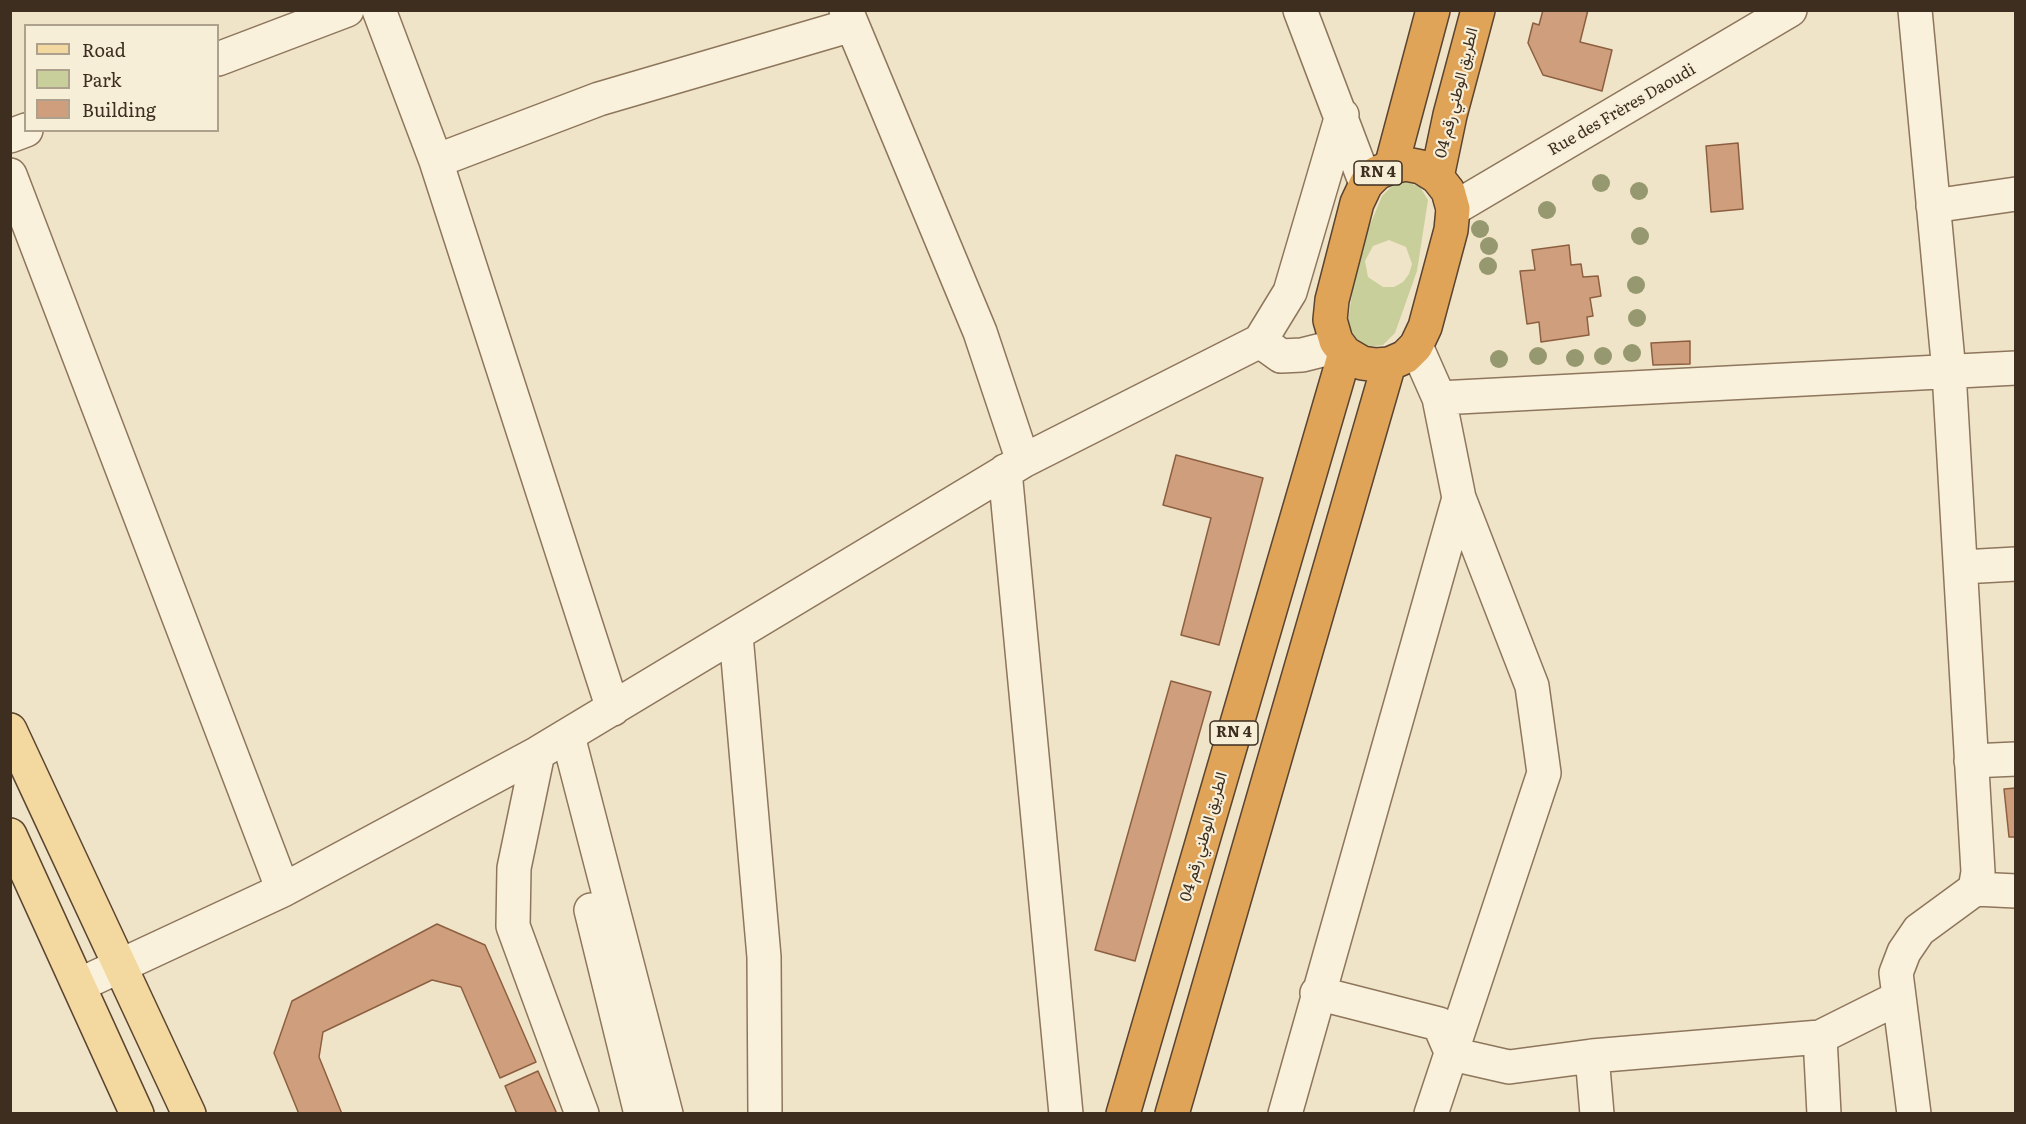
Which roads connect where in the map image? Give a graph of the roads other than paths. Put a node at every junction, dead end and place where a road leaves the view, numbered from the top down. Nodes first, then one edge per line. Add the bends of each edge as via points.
1 (347, 10) edge
2 (379, 10) edge
3 (1300, 10) edge
4 (1433, 10) edge
5 (1478, 10) edge
6 (1915, 10) edge
7 (1788, 11) edge
8 (849, 18) edge
9 (219, 59) edge
10 (1342, 115) junction
11 (436, 161) junction
12 (10, 175) edge
13 (1378, 175) junction
14 (1437, 177) junction
15 (2016, 194) edge
16 (1933, 206) junction
17 (1453, 209) junction
18 (1260, 341) junction
19 (1416, 346) junction
20 (1341, 347) junction
21 (1389, 364) junction
22 (2016, 368) edge
23 (1949, 372) junction
24 (1439, 398) junction
25 (1014, 466) junction
26 (1459, 498) junction
27 (2016, 564) edge
28 (1962, 567) junction
29 (736, 635) junction
30 (612, 709) junction
31 (10, 730) edge
32 (552, 745) junction
33 (2016, 759) edge
34 (1971, 761) junction
35 (10, 835) edge
36 (1975, 889) junction
37 (283, 890) junction
38 (2016, 891) edge
39 (119, 966) junction
40 (79, 985) junction
41 (1317, 993) junction
42 (1898, 998) junction
43 (1820, 1037) junction
44 (1452, 1054) junction
45 (1592, 1056) junction
46 (137, 1113) edge
47 (189, 1113) edge
48 (582, 1113) edge
49 (640, 1113) edge
50 (666, 1113) edge
51 (765, 1113) edge
52 (1066, 1113) edge
53 (1123, 1113) edge
54 (1172, 1113) edge
55 (1285, 1113) edge
56 (1431, 1113) edge
57 (1597, 1113) edge
58 (1824, 1113) edge
59 (1914, 1113) edge

1 - 9 street
2 - 11 street
3 - 10 street
4 - 13 highway, الطريق الوطني رقم 04 / RN 4
5 - 14 highway, الطريق الوطني رقم 04
6 - 16 street
7 - 17 street, Rue des Frères Daoudi
8 - 11 street via 599,99
8 - 25 street via 980,332
10 - 13 street
10 - 18 street via 1290,292
11 - 30 street
12 - 37 street
13 - 14 highway, الطريق الوطني رقم 04 / RN 4 via 1406,165 1421,167
13 - 20 highway, الطريق الوطني رقم 04 / RN 4 via 1357,203 1332,300 1330,320
14 - 17 highway, الطريق الوطني رقم 04 via 1448,191
15 - 16 street
16 - 23 street
17 - 19 highway via 1425,327
18 - 20 street via 1281,356
18 - 25 street
19 - 21 highway via 1405,357
19 - 24 street
20 - 21 highway via 1362,363
20 - 53 highway, الطريق الوطني رقم 04 / RN 4
21 - 54 highway, RN 4
22 - 23 street
23 - 24 street
23 - 28 street
24 - 26 street
25 - 29 street
25 - 52 street
26 - 41 street
26 - 44 street via 1532,686 1544,773
27 - 28 street
28 - 34 street
29 - 30 street
29 - 51 street via 764,957
30 - 32 street
31 - 39 main road
32 - 37 street
32 - 48 street via 514,868 513,926
32 - 49 street
32 - 50 street
33 - 34 street
34 - 36 street via 1978,873
35 - 40 main road
36 - 38 street
36 - 42 street via 1919,930 1896,973
37 - 39 street
39 - 40 street
39 - 47 main road
40 - 46 main road
41 - 44 street via 1439,1024
41 - 55 street
42 - 43 street
42 - 59 street
43 - 45 street
43 - 58 street
44 - 45 street via 1509,1067
44 - 56 street
45 - 57 street

